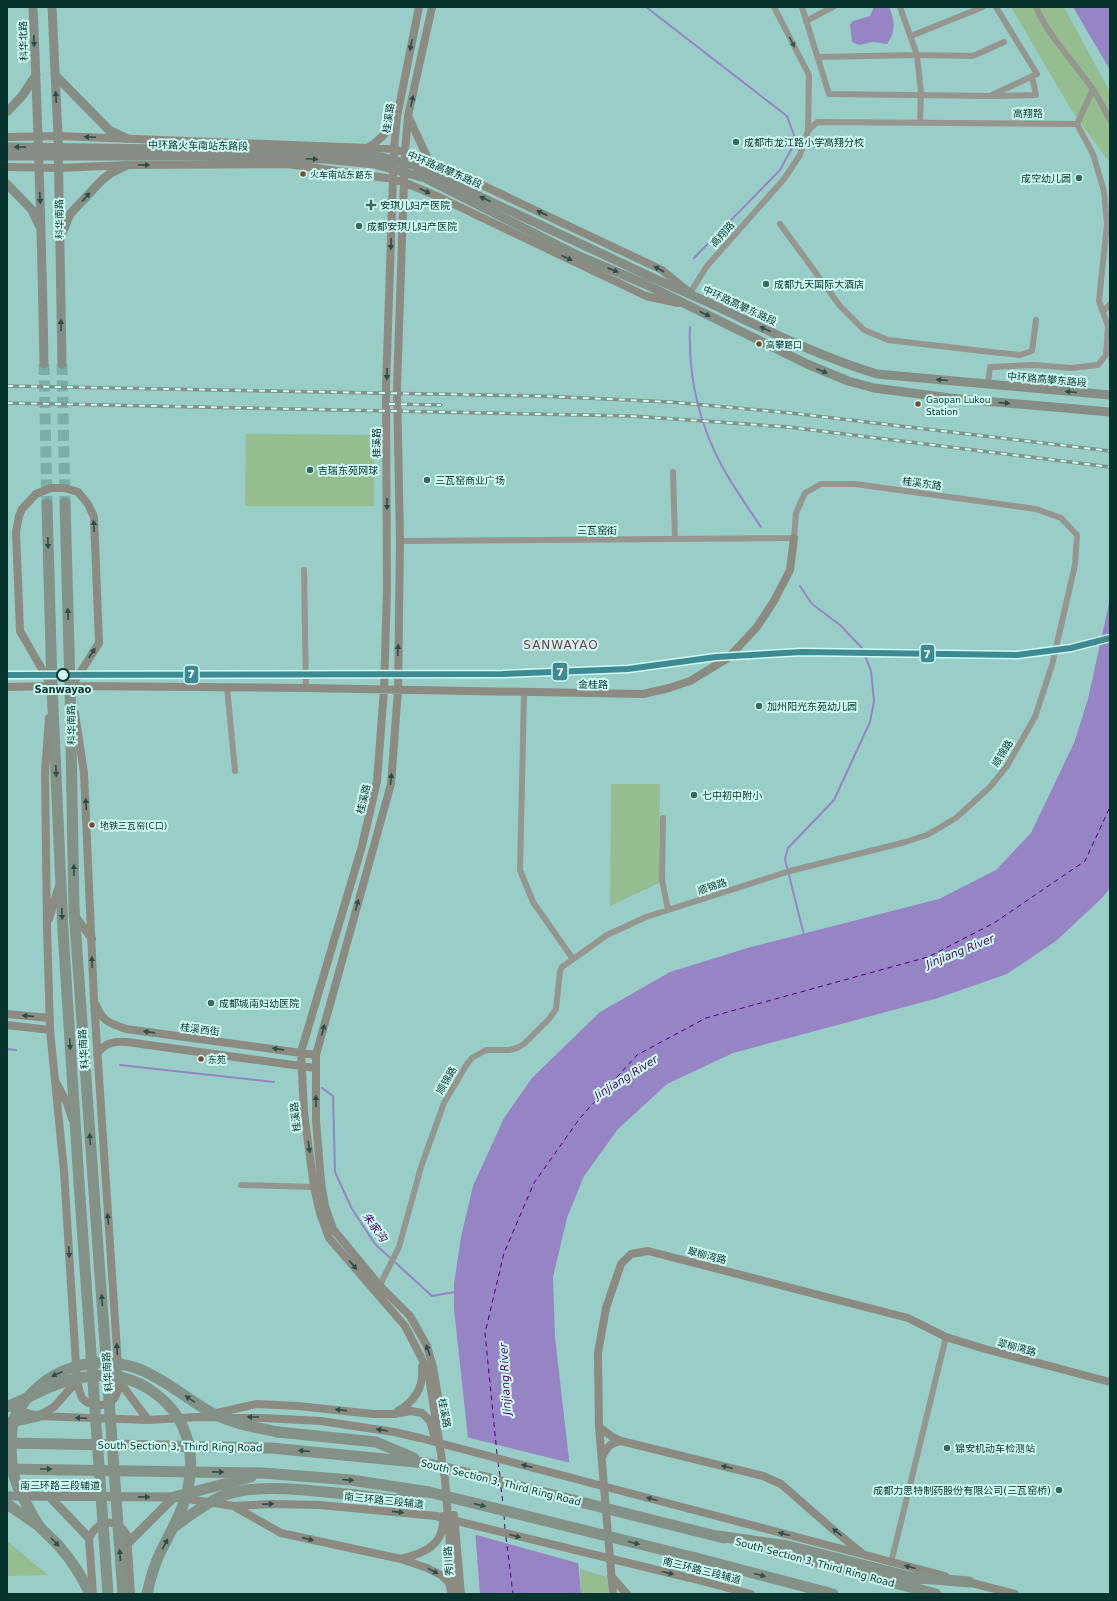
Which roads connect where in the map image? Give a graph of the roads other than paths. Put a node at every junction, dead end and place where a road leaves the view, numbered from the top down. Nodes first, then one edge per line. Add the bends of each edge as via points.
1 (33, 7) edge
2 (52, 7) edge
3 (419, 7) edge
4 (432, 7) edge
5 (774, 7) edge
6 (802, 7) edge
7 (833, 7) edge
8 (900, 7) edge
9 (983, 7) edge
10 (996, 7) edge
11 (1036, 7) edge
12 (806, 21) junction
13 (911, 36) junction
14 (1004, 42) dead end
15 (917, 55) junction
16 (817, 57) junction
17 (36, 75) junction
18 (55, 75) junction
19 (1032, 76) junction
20 (1093, 89) junction
21 (920, 95) junction
22 (990, 96) junction
23 (7, 112) edge
24 (408, 116) junction
25 (397, 118) junction
26 (1110, 120) edge
27 (920, 123) junction
28 (1077, 124) junction
29 (808, 131) junction
30 (38, 136) junction
31 (58, 136) junction
32 (7, 137) edge
33 (126, 138) junction
34 (7, 147) edge
35 (369, 148) junction
36 (394, 149) junction
37 (405, 152) junction
38 (7, 156) edge
39 (381, 157) joint
40 (429, 161) junction
41 (127, 165) junction
42 (7, 167) edge
43 (388, 167) joint
44 (38, 168) junction
45 (59, 168) junction
46 (392, 179) junction
47 (404, 182) junction
48 (7, 184) edge
49 (780, 224) dead end
50 (42, 231) junction
51 (59, 241) junction
52 (646, 280) junction
53 (690, 293) junction
54 (683, 304) junction
55 (1110, 304) edge
56 (1103, 312) junction
57 (1036, 320) dead end
58 (44, 364) tunnel mouth
59 (62, 364) tunnel mouth
60 (988, 384) junction
61 (1110, 395) edge
62 (1110, 412) edge
63 (673, 472) dead end
64 (65, 503) tunnel mouth
65 (47, 504) tunnel mouth
66 (1077, 535) joint
67 (794, 538) junction
68 (675, 539) junction
69 (400, 541) junction
70 (304, 570) dead end
71 (52, 686) junction
72 (70, 686) junction
73 (7, 687) edge
74 (227, 688) junction
75 (306, 688) junction
76 (384, 690) junction
77 (398, 690) junction
78 (524, 692) junction
79 (235, 771) dead end
80 (663, 818) dead end
81 (60, 881) junction
82 (668, 910) junction
83 (75, 916) junction
84 (47, 927) junction
85 (92, 939) junction
86 (573, 959) junction
87 (94, 1001) junction
88 (7, 1014) edge
89 (50, 1018) junction
90 (7, 1025) edge
91 (50, 1030) junction
92 (301, 1052) junction
93 (97, 1054) junction
94 (316, 1055) junction
95 (301, 1066) junction
96 (315, 1068) junction
97 (54, 1080) junction
98 (100, 1092) junction
99 (88, 1110) junction
100 (76, 1135) junction
101 (241, 1185) dead end
102 (314, 1187) junction
103 (378, 1289) junction
104 (946, 1337) junction
105 (421, 1357) junction
106 (119, 1380) junction
107 (78, 1381) junction
108 (1110, 1382) edge
109 (7, 1407) edge
110 (394, 1414) junction
111 (38, 1416) junction
112 (198, 1417) junction
113 (148, 1420) junction
114 (7, 1423) edge
115 (599, 1427) junction
116 (621, 1441) junction
117 (7, 1443) edge
118 (601, 1459) junction
119 (426, 1463) junction
120 (7, 1469) edge
121 (263, 1473) junction
122 (429, 1492) junction
123 (7, 1496) edge
124 (49, 1496) junction
125 (174, 1497) junction
126 (7, 1504) edge
127 (234, 1506) junction
128 (40, 1526) junction
129 (455, 1526) joint
130 (174, 1527) junction
131 (718, 1536) junction
132 (89, 1538) junction
133 (129, 1542) junction
134 (450, 1552) joint
135 (867, 1557) junction
136 (401, 1559) junction
137 (891, 1562) junction
138 (611, 1576) junction
139 (786, 1582) junction
140 (969, 1582) junction
141 (92, 1594) edge
142 (108, 1594) edge
143 (123, 1594) edge
144 (132, 1594) edge
145 (147, 1594) edge
146 (453, 1594) edge
147 (461, 1594) edge
148 (613, 1594) edge
149 (627, 1594) edge
150 (750, 1594) edge
151 (807, 1594) edge
152 (833, 1594) edge
153 (936, 1594) edge
154 (1015, 1594) edge

1 -> 17 main road, 科华北路
2 - 18 main road
3 -> 25 main road, 桂溪路
24 -> 4 main road, 桂溪路
5 -> 29 street via 809,75
6 - 12 street
7 - 12 street
8 - 13 street
9 - 13 street
10 - 19 street via 1037,74
11 - 20 street via 1060,47
12 - 16 street
13 - 15 street
14 - 15 street via 973,56
15 - 16 street
15 - 21 street
16 - 21 street via 829,94
17 - 23 main road
17 - 30 main road, 科华南路
31 -> 18 main road, 科华南路
18 - 33 main road via 109,130
19 - 22 street
19 - 22 street via 1036,95
20 - 26 street
20 - 28 street
21 - 22 street
21 - 27 street
24 - 37 main road, 桂溪路
24 - 40 main road
25 - 35 main road via 388,132
25 - 36 main road, 桂溪路
27 - 28 street, 高翔路
27 - 29 street, 高翔路 via 817,122
28 - 56 street via 1093,154 1104,191 1107,224 1099,301
29 - 53 street, 高翔路 via 800,155 784,179 706,266
30 - 31 main road
30 - 32 main road
30 - 44 main road, 科华南路
33 -> 31 main road
31 - 45 main road, 科华南路
33 - 35 main road
39 -> 34 main road, 中环路火车南站东路段, bridge via 327,151
35 - 36 main road
36 - 37 main road
36 - 46 main road, 桂溪路
37 - 40 main road
37 - 47 main road, 桂溪路
38 -> 43 main road, 中环路火车南站东路段, bridge via 295,158
52 -> 39 main road, 中环路高攀东路段, bridge via 426,171
53 -> 40 main road via 662,270
41 - 45 main road
41 -> 46 main road via 288,164
51 -> 41 main road via 70,214 102,180
42 - 44 main road
43 -> 52 main road, 中环路高攀东路段, bridge via 425,178 577,255
44 - 45 main road
44 -> 50 main road, 科华南路
45 - 51 main road, 科华南路
46 - 47 main road
46 -> 76 main road, 桂溪路 via 386,387 387,590
47 -> 54 main road via 646,296
47 - 69 main road, 桂溪路 via 397,387
48 - 50 main road via 32,210
49 - 57 street via 840,306 864,330 888,340 1020,354 1032,351
50 - 58 main road, 科华南路
59 -> 51 main road, 科华南路
52 - 53 main road, 中环路高攀东路段
52 - 54 main road, 中环路高攀东路段
60 -> 53 main road, 中环路高攀东路段 via 877,374 852,367 811,351
54 -> 62 main road, 中环路高攀东路段 via 807,364 848,381 874,388 950,398
55 - 56 street
56 - 60 street via 1108,326 1106,355 1098,365 1071,368 1034,365 990,367
61 -> 60 main road, 中环路高攀东路段
63 - 68 street
72 -> 64 highway, 科华南路
65 -> 71 highway, 科华南路
66 - 67 street, 桂溪东路 via 1061,518 1036,509 855,484 822,484 805,493 796,513
66 - 82 street, 顺锦路 via 1075,565 1052,665 1035,717 1007,766 990,787 956,818 926,835 902,844 783,873
67 - 68 street, 三瓦窑街
67 - 78 main road, 金桂路 via 790,570 774,602 757,627 728,658 690,680 643,694
68 - 69 street, 三瓦窑街
77 -> 69 main road, 桂溪路
70 - 75 street
72 -> 71 main road via 99,643 94,517 78,492 65,488 50,488 36,494 22,509 16,532 20,631
71 - 73 main road
71 -> 81 highway, 科华南路
71 - 84 main road via 45,772
72 - 74 main road, 金桂路
83 -> 72 highway, 科华南路
85 -> 72 main road via 84,773
74 - 75 main road, 金桂路
74 - 79 street
75 - 76 main road, 金桂路
76 - 77 main road, 金桂路
76 - 92 main road, 桂溪路 via 377,780 362,846
77 - 78 main road, 金桂路
94 -> 77 main road, 桂溪路 via 391,784
78 - 86 street via 520,870 533,902
80 - 82 street via 662,880
81 - 84 main road
81 -> 100 highway, 科华南路
82 - 86 street, 顺锦路 via 607,935
83 - 85 main road
83 - 99 highway, 科华南路
84 - 89 main road
87 -> 85 main road
86 - 103 street, 顺锦路 via 560,971 556,1009 524,1044 508,1050 486,1050 467,1064 444,1103 421,1167 400,1247
92 -> 87 main road, 桂溪西街 via 126,1029 102,1018
87 - 93 main road
89 -> 88 main road
89 - 91 main road
90 - 91 main road
91 - 97 main road
92 - 94 main road, 桂溪西街
92 - 95 main road, 桂溪路
93 - 95 main road via 103,1046 112,1041
93 - 98 main road
94 - 96 main road, 桂溪路
95 - 96 main road
95 -> 102 main road, 桂溪路
103 -> 96 main road, 桂溪路 via 333,1229 325,1206 316,1120
97 - 100 main road via 67,1102
97 -> 107 main road via 64,1171
98 - 99 main road
106 -> 98 main road
143 -> 99 highway, 科华南路, bridge
100 - 142 highway, 科华南路, bridge
101 - 102 street
102 -> 103 main road, 桂溪路 via 329,1238
103 - 105 main road, 桂溪路 via 405,1326
129 -> 103 main road, 桂溪路 via 433,1367 427,1346 410,1316
104 - 108 main road, 翠柳湾路
104 - 115 main road, 翠柳湾路 via 908,1318 648,1250 631,1254 621,1264 603,1322 598,1353
104 - 137 street
105 - 110 main road via 423,1377 418,1393
105 - 134 main road, 桂溪路 via 429,1377 439,1439
106 - 107 main road via 117,1395 103,1406 91,1405 84,1400 79,1393
106 - 113 main road
107 - 111 main road via 54,1407
109 - 111 main road
109 - 130 highway, bridge via 68,1380 91,1375 126,1379 160,1396 173,1409 183,1425 190,1448 191,1467 187,1493
110 -> 112 main road via 256,1404
110 - 136 main road via 411,1411 422,1413 430,1421 438,1454 444,1527 440,1539 429,1548 415,1556
113 -> 111 main road
111 - 114 highway
112 - 113 main road
135 -> 112 main road, bridge via 394,1432 321,1421
115 - 116 main road
115 - 118 main road, 翠柳湾路
116 - 118 main road via 607,1446
135 -> 116 main road via 781,1484 763,1476
119 -> 117 highway, South Section 3, Third Ring Road via 271,1448
118 - 138 main road, 翠柳湾路
119 -> 128 highway, bridge via 376,1442 278,1432 239,1425 213,1413 140,1370 119,1363 97,1362 73,1366 53,1375 38,1386 14,1418 12,1464 15,1481
119 - 131 highway, South Section 3, Third Ring Road, bridge
120 -> 121 highway
121 -> 122 highway via 351,1480
121 - 125 highway
122 - 130 highway, bridge via 394,1500 273,1488 234,1493 220,1497
122 -> 139 highway, bridge
123 - 124 main road, 南三环路三段辅道
124 -> 125 main road, 南三环路三段辅道
124 - 132 main road
125 - 127 main road, 南三环路三段辅道
125 - 133 main road
126 - 128 highway
127 -> 136 main road via 281,1533
127 -> 150 main road, 南三环路三段辅道, bridge via 320,1504 436,1516
128 -> 141 highway, bridge via 73,1564
129 - 147 main road, 秀川路
145 -> 130 highway, bridge via 159,1555
131 - 140 highway via 788,1546 910,1577
131 - 153 highway, South Section 3, Third Ring Road
132 - 133 main road via 100,1524 108,1523 117,1524 123,1529
132 - 141 main road
133 - 144 main road
134 - 146 main road, 秀川路
135 - 137 main road
136 -> 146 main road via 441,1575
140 -> 137 main road
138 - 148 main road, 翠柳湾路
138 - 149 main road
139 - 151 highway
139 - 152 highway
140 - 154 main road

